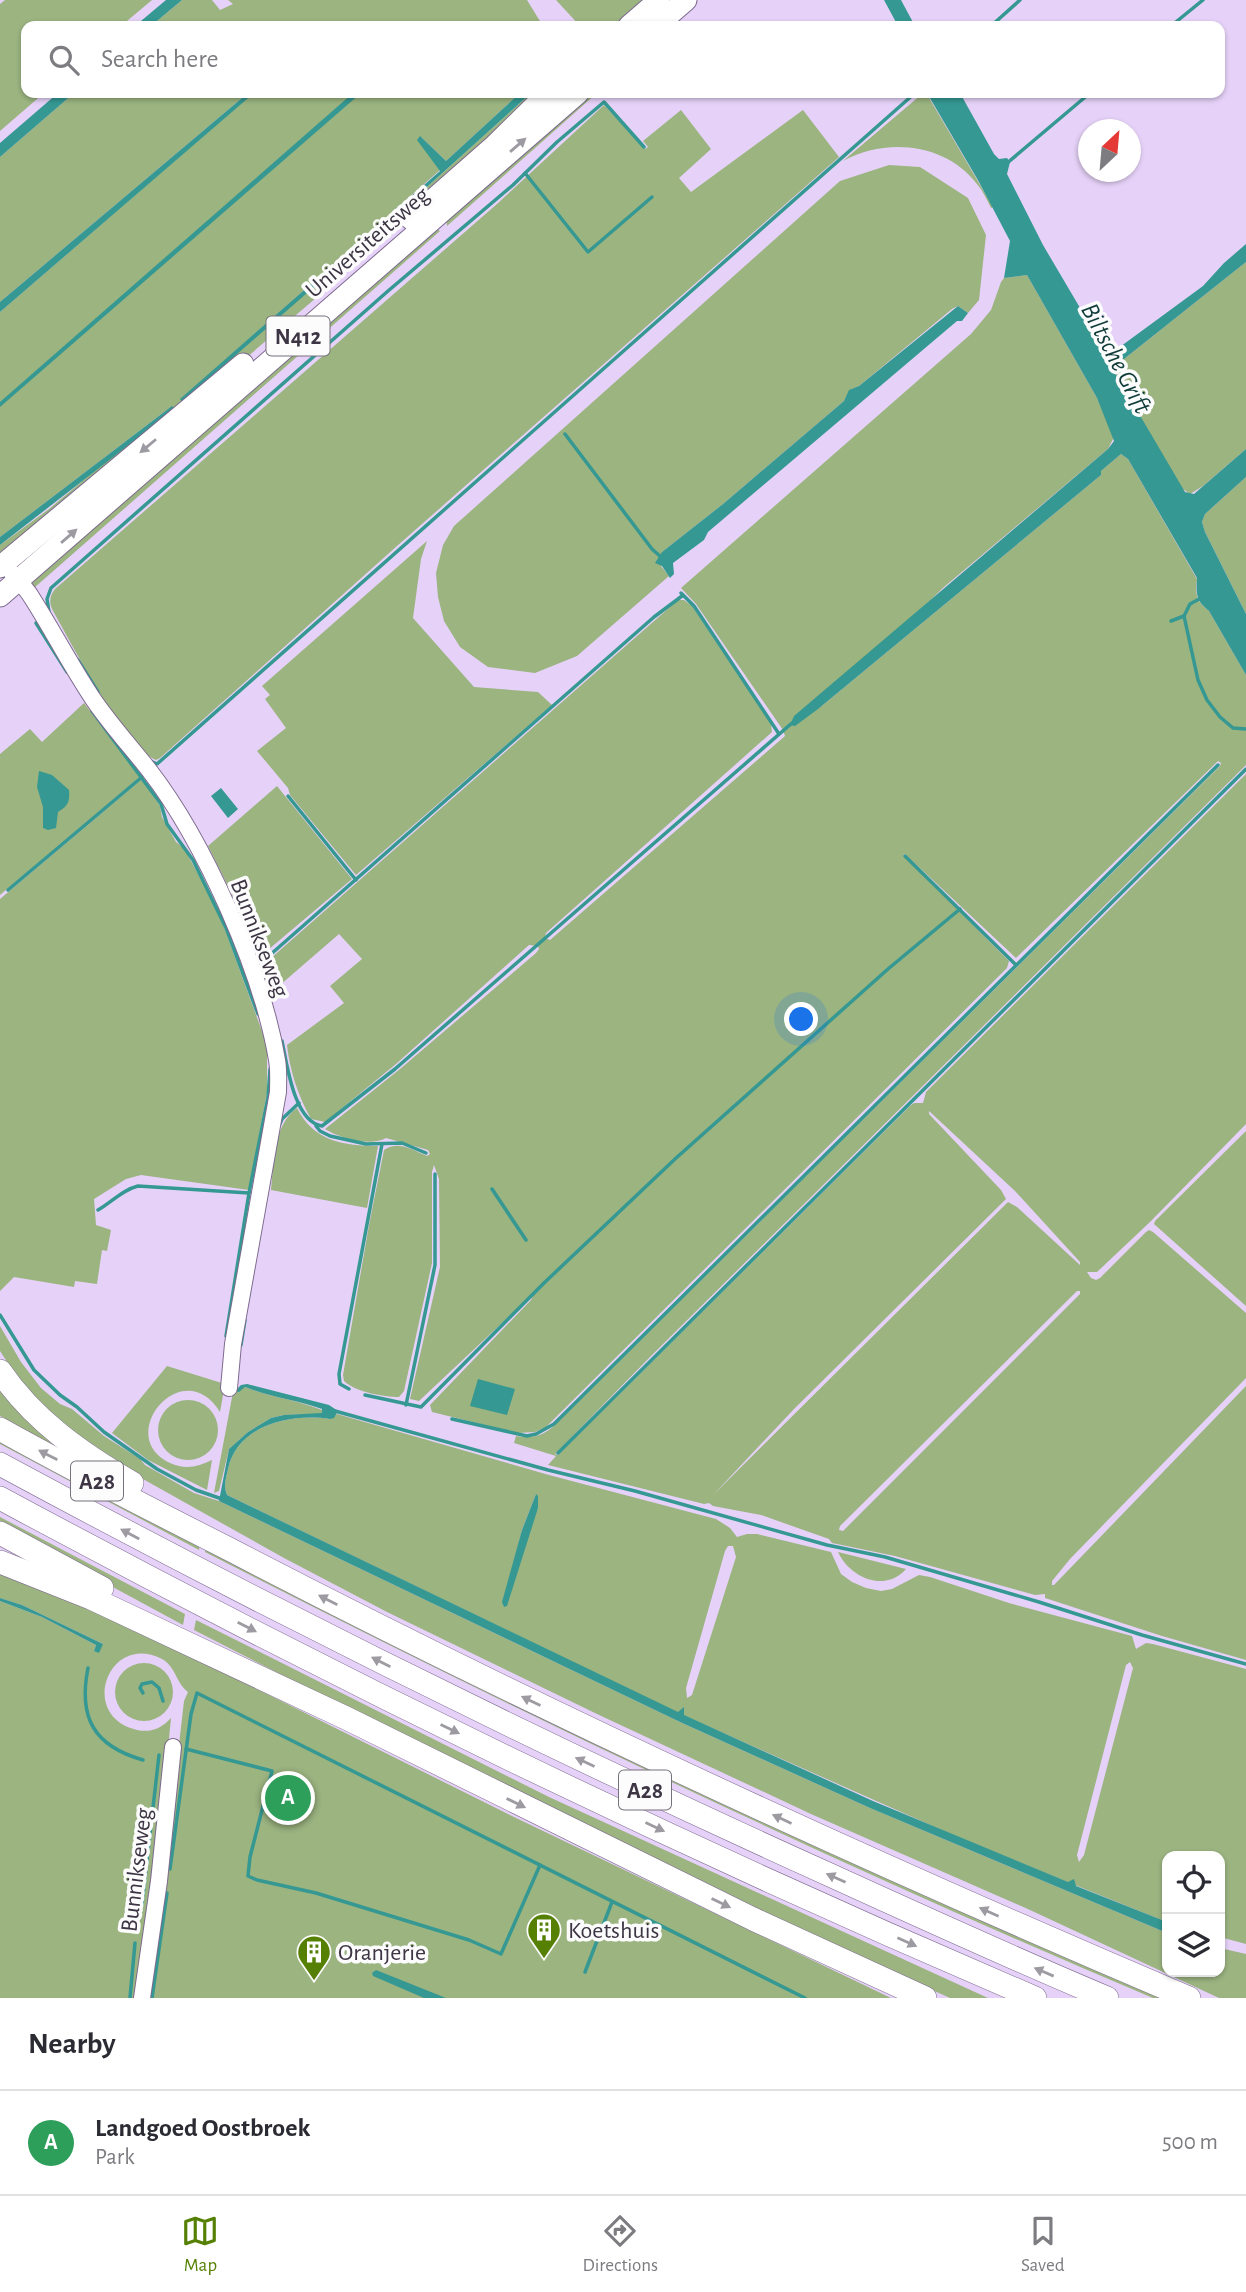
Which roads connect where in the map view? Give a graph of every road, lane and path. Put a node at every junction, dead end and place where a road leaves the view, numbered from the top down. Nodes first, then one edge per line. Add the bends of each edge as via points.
1 (659, 0) edge
2 (686, 0) edge
3 (635, 21) edge
4 (662, 21) edge
5 (543, 98) edge
6 (572, 98) edge
7 (2, 565) edge
8 (18, 581) junction
9 (0, 596) edge
10 (0, 1371) edge
11 (229, 1388) dead end
12 (0, 1429) edge
13 (0, 1464) edge
14 (0, 1498) edge
15 (0, 1533) edge
16 (0, 1562) edge
17 (288, 1580) junction
18 (346, 1718) junction
19 (173, 1747) dead end
20 (142, 1998) edge
21 (925, 1998) edge
22 (1035, 1998) edge
23 (1107, 1998) edge
24 (1189, 1998) edge

1 - 3 main road
2 - 4 main road
5 -> 7 main road, Universiteitsweg / N412 via 341,281
8 -> 6 main road, Universiteitsweg / N412
7 - 8 street, Bunnikseweg
8 - 9 main road, Universiteitsweg / N412
8 - 11 street, Bunnikseweg via 117,734 149,771 200,854 231,916 271,1031 278,1092
10 - 17 highway, A28 via 27,1405 70,1443
17 -> 12 highway, A28
23 -> 13 highway, A28 via 562,1751 250,1596
14 -> 22 highway, A28 via 284,1646 562,1783
15 - 18 highway
16 - 18 highway via 91,1598
24 -> 17 highway, A28 via 873,1861
18 -> 21 highway via 728,1907
19 - 20 street, Bunnikseweg

